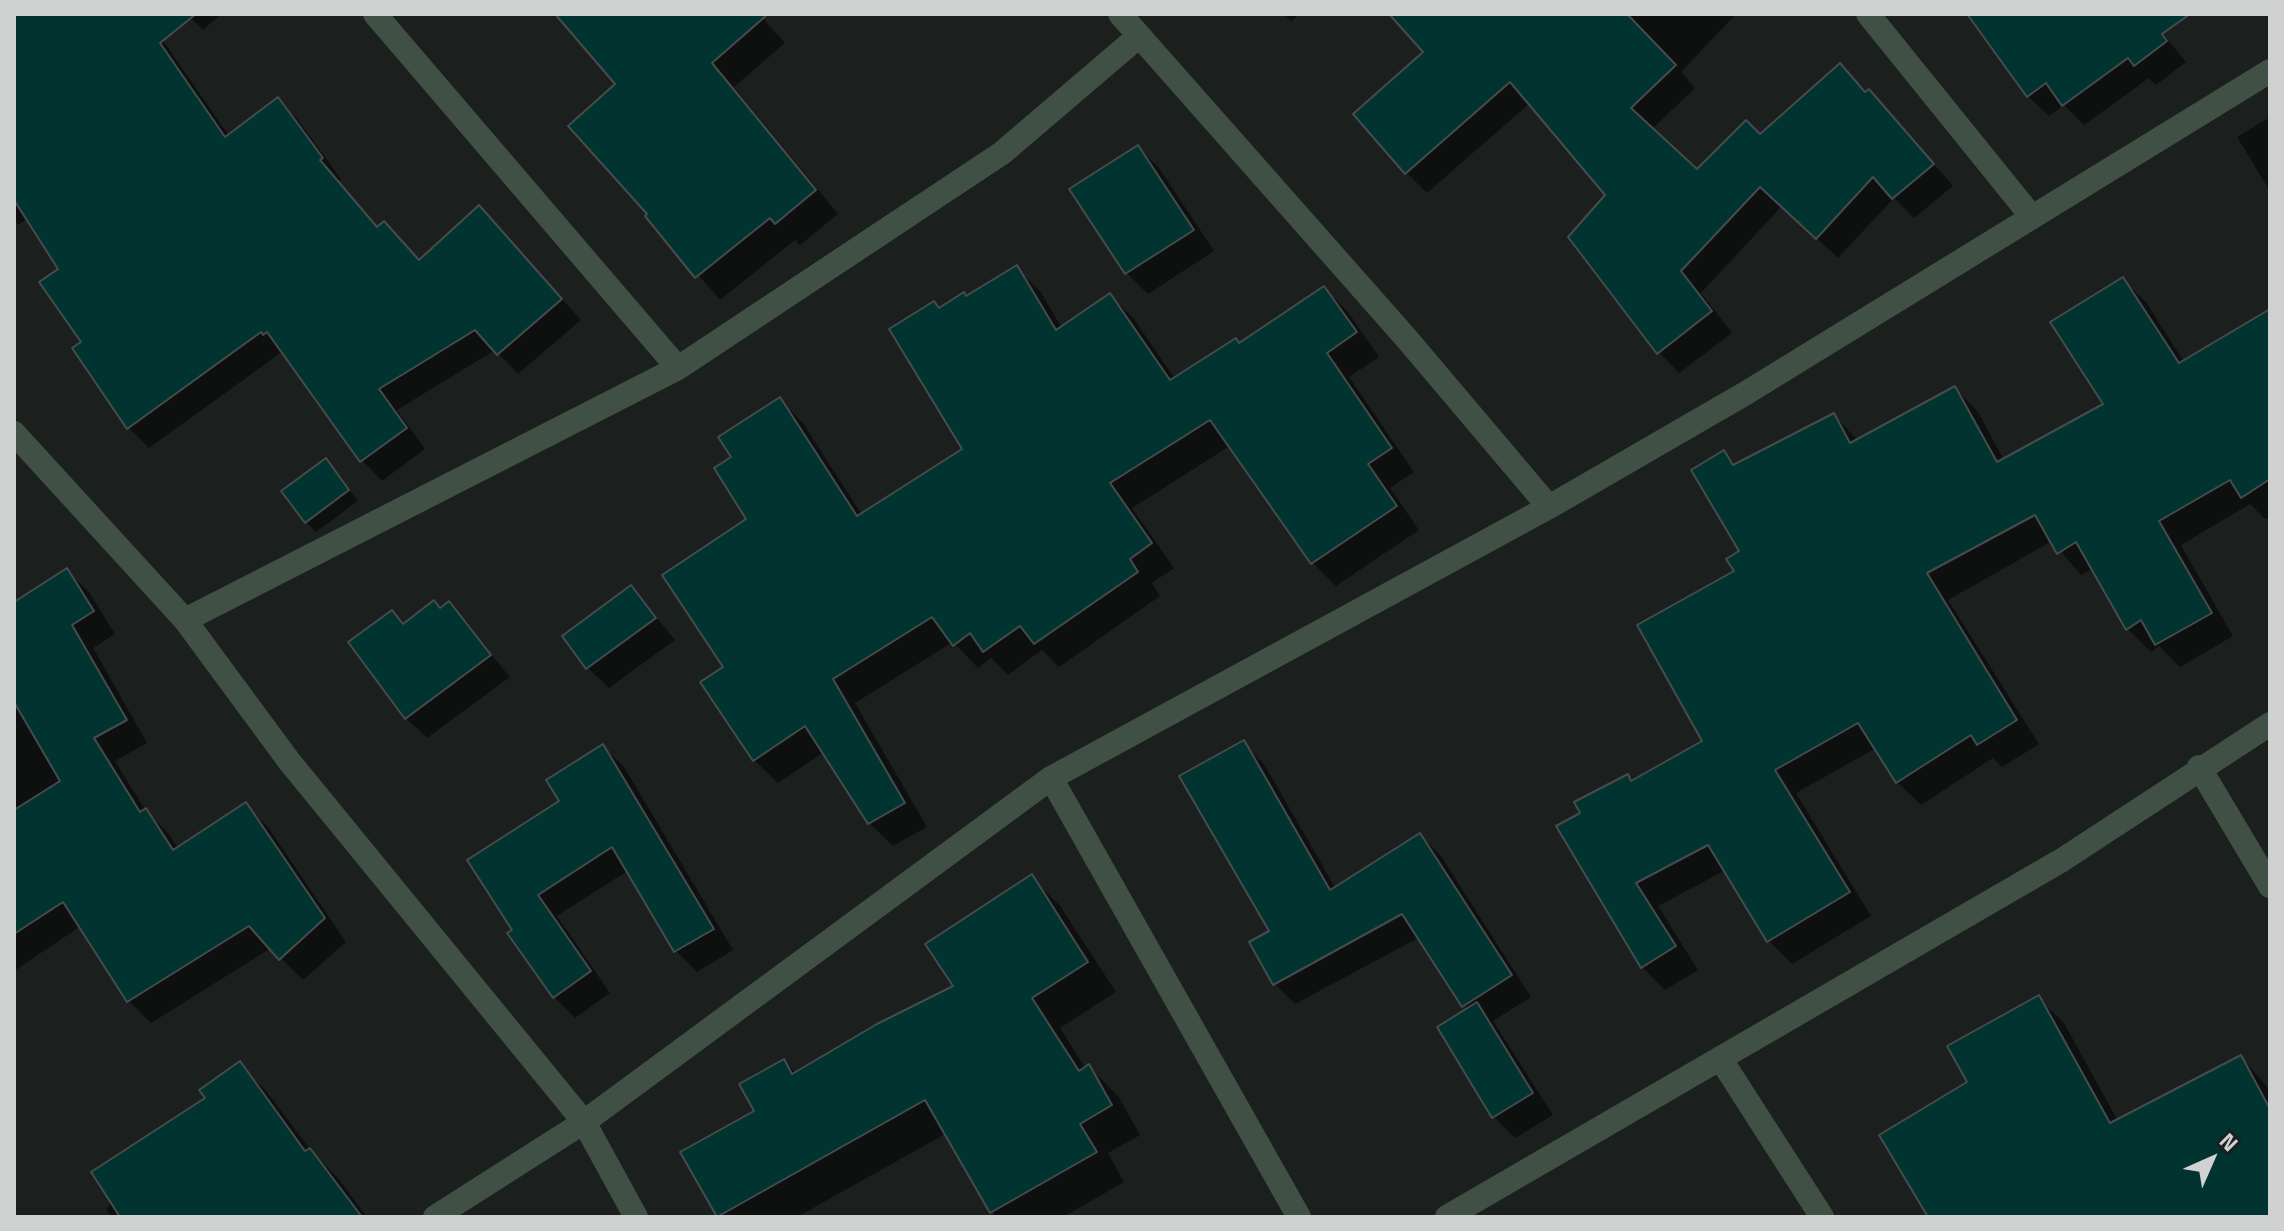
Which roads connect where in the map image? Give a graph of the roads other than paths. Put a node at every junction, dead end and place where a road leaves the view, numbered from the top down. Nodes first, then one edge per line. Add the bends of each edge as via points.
1 (375, 14) edge
2 (1120, 14) edge
3 (1868, 14) edge
4 (1139, 36) junction
5 (2270, 71) edge
6 (2032, 217) junction
7 (678, 368) junction
8 (14, 433) edge
9 (1549, 507) junction
10 (185, 620) junction
11 (2270, 724) edge
12 (2199, 767) junction
13 (1051, 778) junction
14 (2270, 886) edge
15 (1720, 1058) junction
16 (584, 1122) junction
17 (435, 1217) edge
18 (636, 1217) edge
19 (1299, 1217) edge
20 (1447, 1217) edge
21 (1822, 1217) edge

1 - 7 street
2 - 4 street
3 - 6 street
4 - 7 street via 1002,153
4 - 9 street
5 - 6 street
6 - 9 street
7 - 10 street
8 - 10 street
9 - 13 street
10 - 16 street via 289,761
11 - 12 street
12 - 14 street
12 - 15 street via 2062,860
13 - 16 street
13 - 19 street
15 - 20 street
15 - 21 street
16 - 17 street
16 - 18 street

